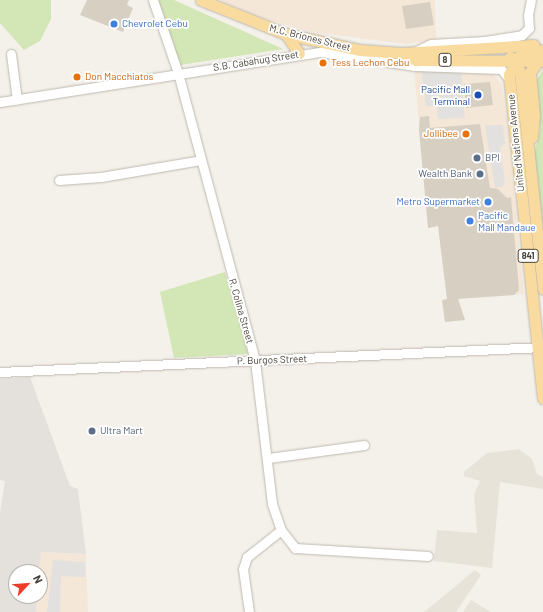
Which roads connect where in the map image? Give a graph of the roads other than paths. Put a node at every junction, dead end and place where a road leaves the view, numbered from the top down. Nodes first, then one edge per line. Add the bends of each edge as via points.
1 (153, 0) edge
2 (201, 0) edge
3 (532, 0) edge
4 (286, 34) junction
5 (543, 44) edge
6 (491, 49) junction
7 (418, 50) junction
8 (543, 50) edge
9 (299, 53) junction
10 (401, 53) junction
11 (11, 54) dead end
12 (515, 60) junction
13 (541, 61) edge
14 (178, 73) junction
15 (509, 78) junction
16 (16, 100) junction
17 (0, 102) edge
18 (529, 155) junction
19 (201, 160) junction
20 (59, 180) dead end
21 (543, 289) edge
22 (540, 348) edge
23 (255, 361) junction
24 (0, 372) edge
25 (543, 398) edge
26 (364, 445) dead end
27 (269, 458) junction
28 (281, 530) junction
29 (428, 556) dead end
30 (249, 612) edge

1 - 14 street, R. Colina Street
2 - 4 main road, M.C. Briones Street / 8
3 - 7 street via 528,15 529,28 522,34 485,41 431,44
4 - 9 main road
4 - 10 main road, M.C. Briones Street / 8 via 360,50
5 - 6 main road, 8
6 - 7 main road, M.C. Briones Street / 8
6 - 12 main road
7 - 10 main road, M.C. Briones Street / 8
8 - 12 main road via 526,53
9 - 14 street, S.B. Cabahug Street
9 - 15 street, S.B. Cabahug Street via 321,52 435,67 499,68
10 - 12 main road, M.C. Briones Street / 8 via 416,60
11 - 16 street
12 - 13 main road, M.C. Briones Street / 8
12 - 15 main road
12 - 18 main road, United Nations Avenue / 841 via 520,72
13 - 18 main road via 530,71 534,116
14 - 16 street, S.B. Cabahug Street
14 - 19 street, R. Colina Street
15 - 22 main road, United Nations Avenue / 841
16 - 17 street, S.B. Cabahug Street
18 - 21 main road, United Nations Avenue / 841
19 - 20 street
19 - 23 street, R. Colina Street
22 - 23 street, P. Burgos Street
22 - 25 main road, United Nations Avenue / 841
23 - 24 street, P. Burgos Street
23 - 27 street, R. Colina Street
26 - 27 street
27 - 28 street, R. Colina Street via 272,504
28 - 29 street, R. Colina Street via 295,548
28 - 30 street via 247,557 243,569

